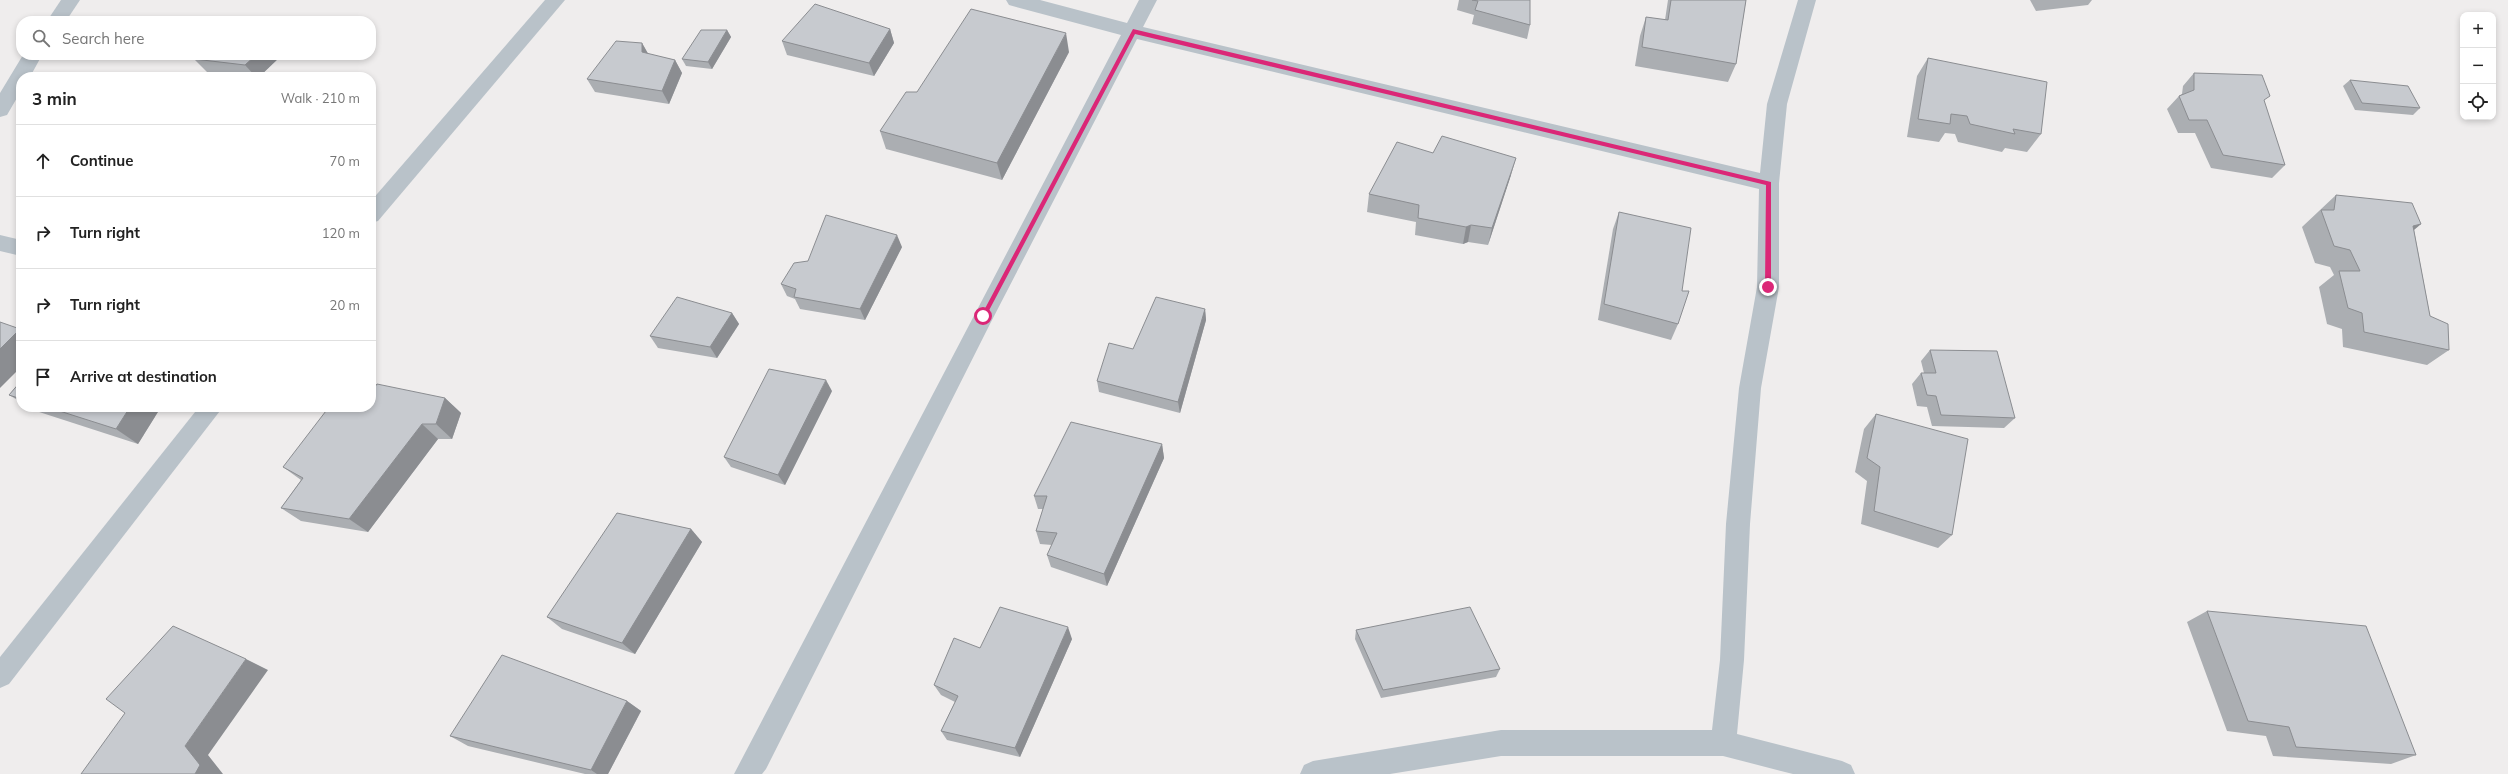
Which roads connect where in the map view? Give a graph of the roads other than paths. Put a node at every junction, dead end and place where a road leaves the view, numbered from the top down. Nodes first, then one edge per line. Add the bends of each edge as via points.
1 (71, 0) edge
2 (556, 0) edge
3 (1015, 0) edge
4 (1148, 0) edge
5 (1808, 0) edge
6 (60, 16) edge
7 (1133, 31) junction
8 (30, 60) edge
9 (23, 72) edge
10 (16, 83) edge
11 (0, 110) edge
12 (1769, 183) junction
13 (376, 209) edge
14 (0, 243) edge
15 (16, 247) edge
16 (208, 412) edge
17 (0, 676) edge
18 (1723, 744) junction
19 (747, 774) edge
20 (1313, 774) edge
21 (1842, 774) edge

1 - 6 street
2 - 13 street
3 - 7 street
4 - 7 street
5 - 12 street via 1777,104
7 - 12 street
7 - 19 street via 983,316 757,760
8 - 9 street
10 - 11 street
12 - 18 street via 1768,287 1750,388 1738,524 1732,660
14 - 15 street
16 - 17 street
18 - 20 street via 1501,744
18 - 21 street

